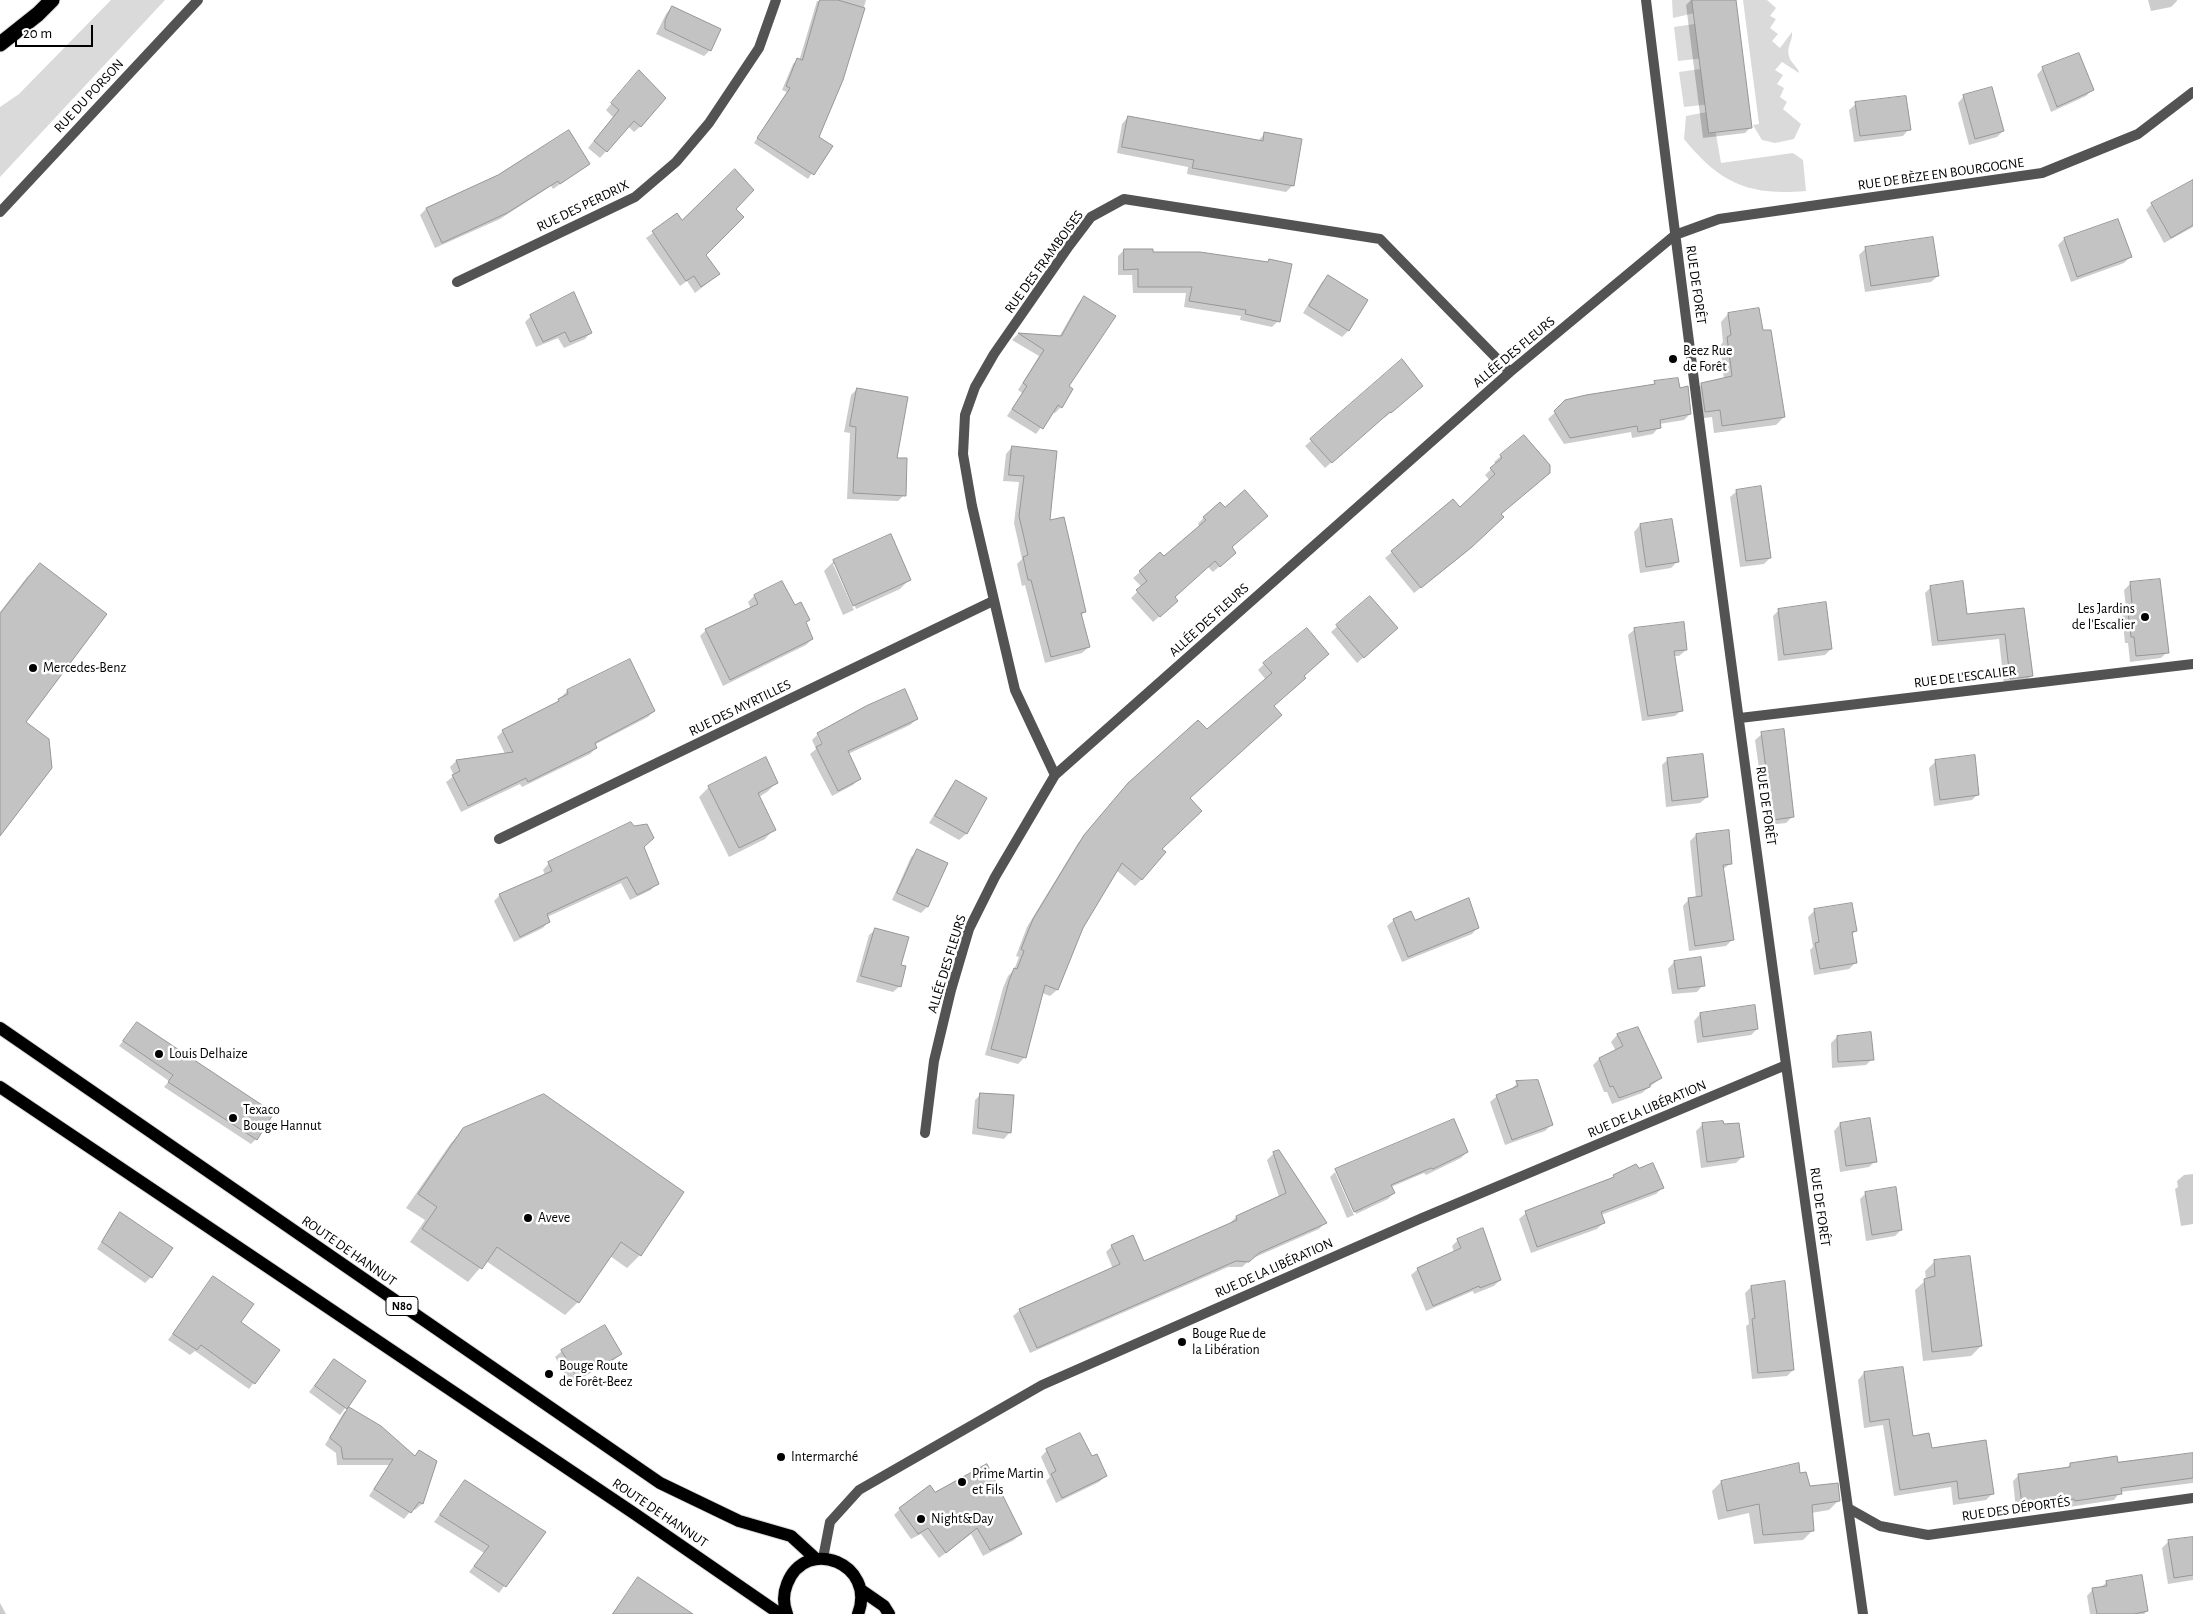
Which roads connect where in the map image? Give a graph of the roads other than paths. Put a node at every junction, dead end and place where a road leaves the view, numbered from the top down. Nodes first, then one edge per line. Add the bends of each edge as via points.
1 (52, 0) edge
2 (198, 0) edge
3 (776, 0) edge
4 (1646, 0) edge
5 (0, 44) edge
6 (2193, 92) edge
7 (0, 212) edge
8 (1675, 235) junction
9 (457, 282) dead end
10 (1510, 372) junction
11 (993, 601) junction
12 (2193, 664) edge
13 (1740, 718) junction
14 (1055, 775) junction
15 (499, 839) dead end
16 (0, 1028) edge
17 (1786, 1065) junction
18 (0, 1087) edge
19 (925, 1133) dead end
20 (2193, 1498) edge
21 (1848, 1508) junction
22 (820, 1559) junction
23 (861, 1590) junction
24 (780, 1614) edge
25 (787, 1614) edge
26 (858, 1614) edge
27 (889, 1614) edge
28 (1863, 1614) edge

1 - 5 highway
2 - 7 street, RUE DU PORSON
3 - 9 street, RUE DES PERDRIX via 759,48 708,123 669,168 635,198
4 - 8 street, RUE DE FORÊT
6 - 8 street, RUE DE BÈZE EN BOURGOGNE via 2138,134 2042,173 1719,219
8 - 10 street, ALLÉE DES FLEURS
8 - 13 street, RUE DE FORÊT
10 - 11 street, RUE DES FRAMBOISES via 1380,239 1124,200 1091,217 1068,246 994,354 975,387 965,415 963,454
10 - 14 street, ALLÉE DES FLEURS
11 - 14 street, RUE DES FRAMBOISES via 1015,690
11 - 15 street, RUE DES MYRTILLES
12 - 13 street, RUE DE L'ESCALIER
13 - 17 street, RUE DE FORÊT
14 - 19 street, ALLÉE DES FLEURS via 995,877 969,929 934,1061
16 - 22 main road, ROUTE DE HANNUT / N80 via 660,1483 739,1521 791,1536
17 - 21 street, RUE DE FORÊT
17 - 22 street, RUE DE LA LIBÉRATION via 1422,1218 1042,1385 859,1490 830,1522
18 - 24 main road, ROUTE DE HANNUT
20 - 21 street, RUE DES DÉPORTÉS via 1928,1535 1880,1526
21 - 28 street, RUE DE FORÊT
22 - 23 main road, ROUTE DE HANNUT / N80 via 836,1561 848,1568
22 - 25 main road via 801,1565 790,1576 784,1591
23 - 26 main road via 862,1605
23 - 27 main road, ROUTE DE HANNUT / N80 via 884,1606

